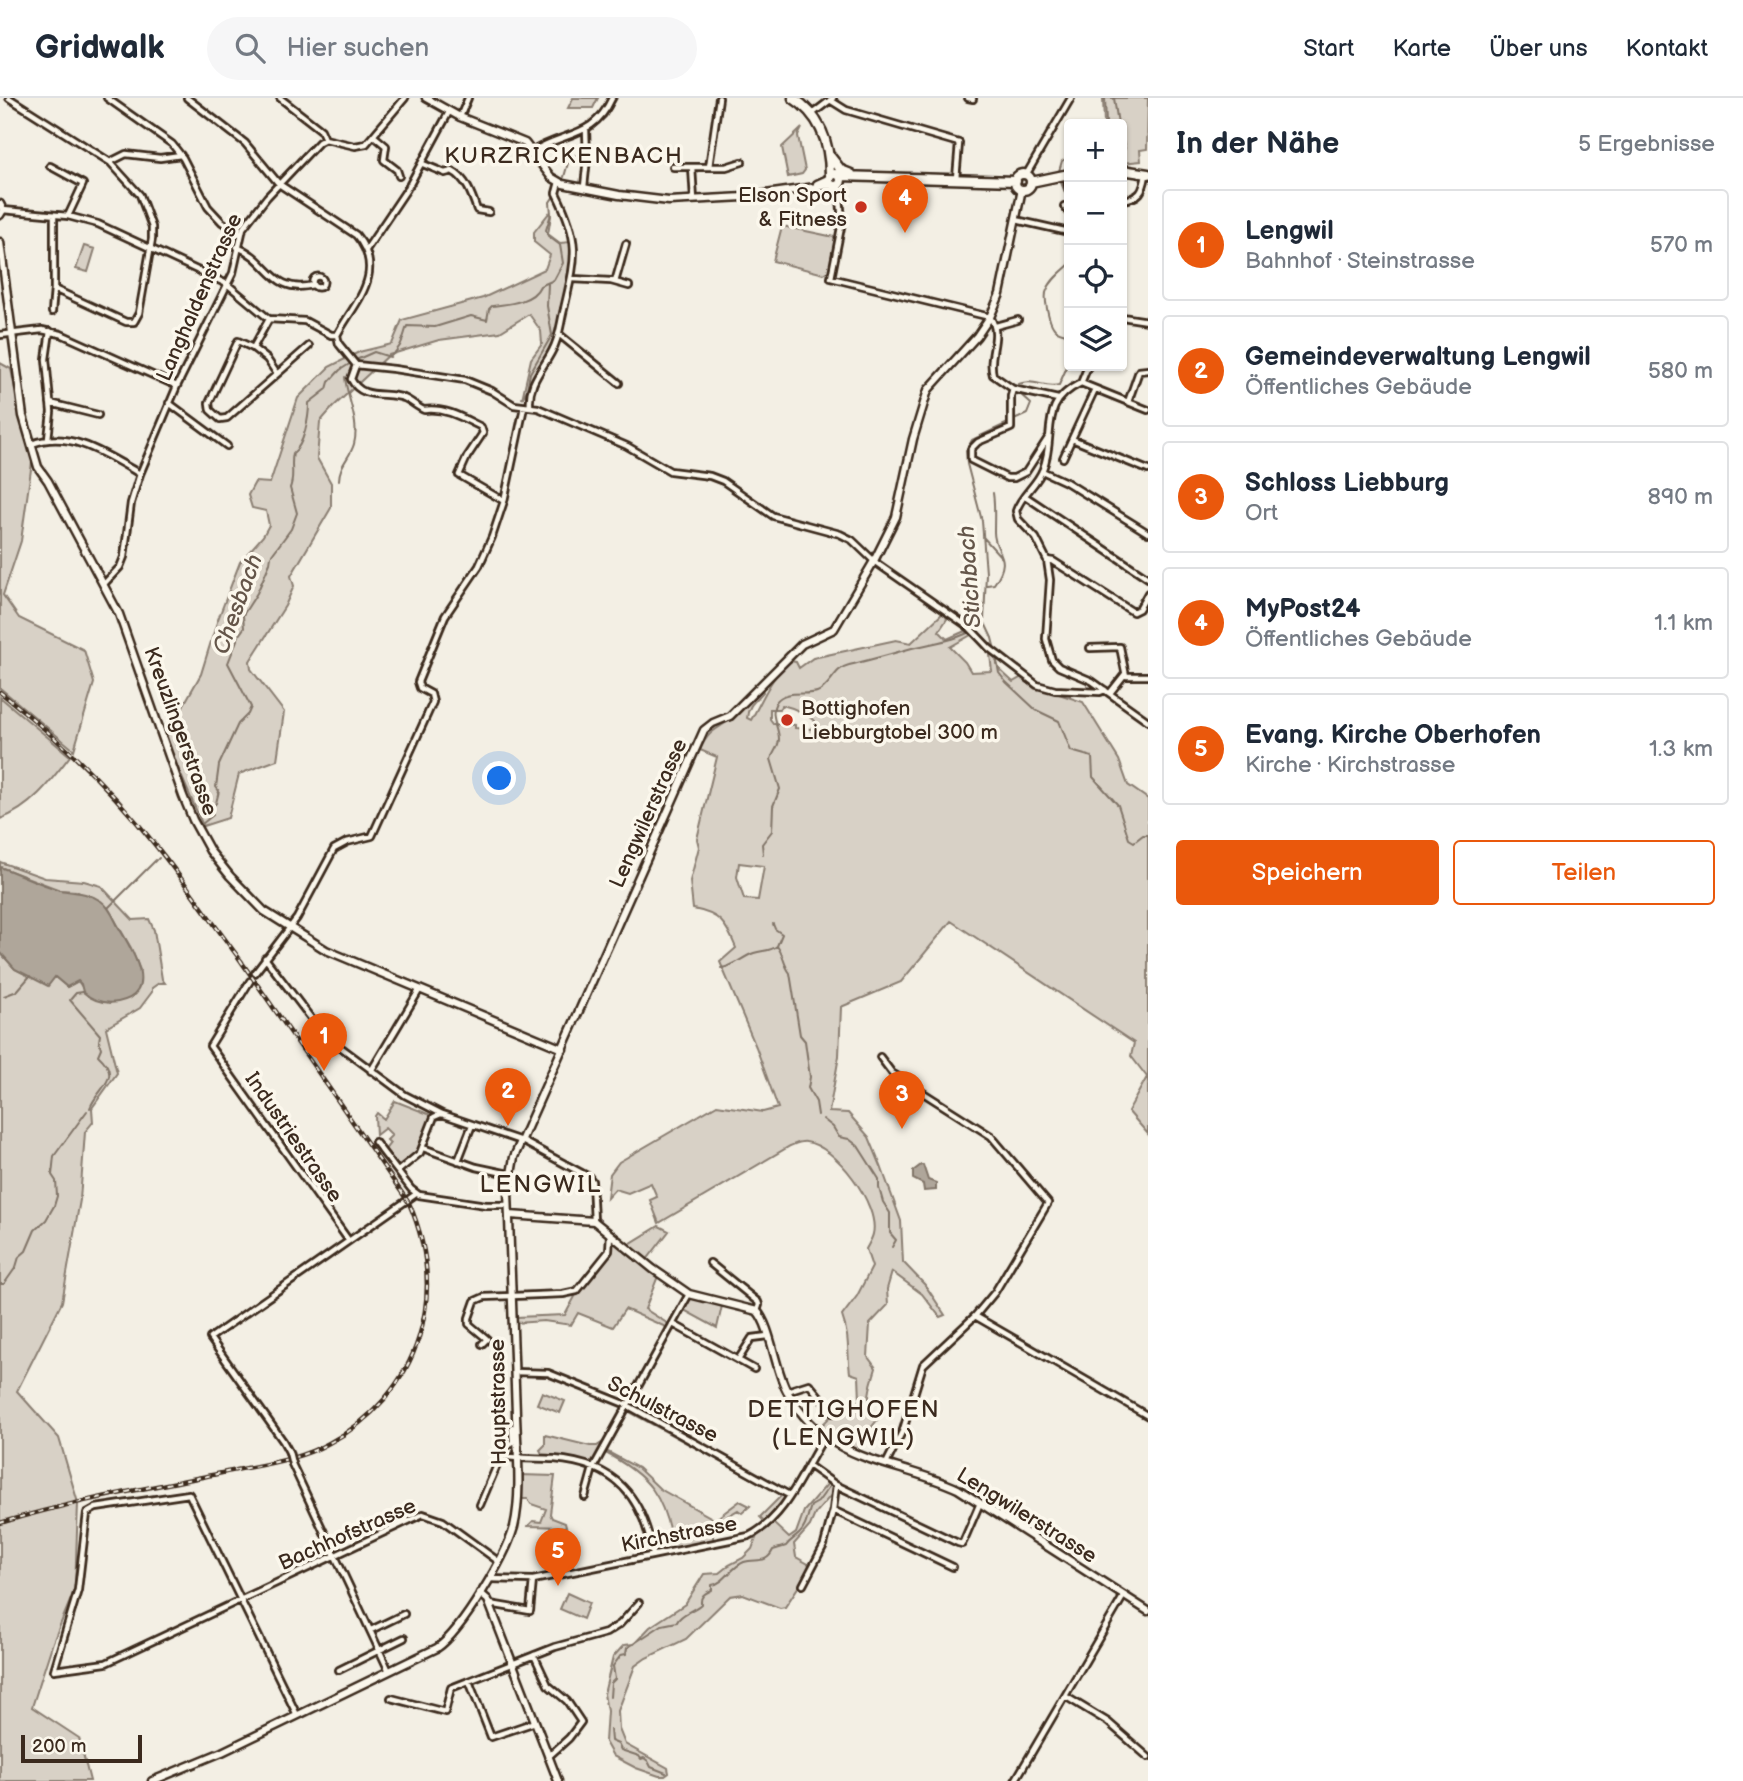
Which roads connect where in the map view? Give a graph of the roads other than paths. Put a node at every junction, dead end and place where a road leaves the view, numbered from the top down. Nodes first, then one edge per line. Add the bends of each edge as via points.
1 (9, 98) edge
2 (107, 98) edge
3 (187, 98) edge
4 (281, 98) edge
5 (405, 98) edge
6 (426, 98) edge
7 (468, 98) edge
8 (612, 98) edge
9 (719, 98) edge
10 (793, 98) edge
11 (1071, 98) edge
12 (832, 99) edge
13 (449, 111) junction
14 (812, 114) junction
15 (460, 117) junction
16 (586, 130) junction
17 (374, 136) junction
18 (326, 139) junction
19 (533, 151) junction
20 (181, 155) junction
21 (830, 159) junction
22 (110, 162) junction
23 (742, 162) dead end
24 (423, 164) junction
25 (50, 166) dead end
26 (673, 167) dead end
27 (692, 167) junction
28 (709, 167) junction
29 (1127, 170) edge
30 (1147, 173) edge
31 (1064, 175) edge
32 (399, 176) dead end
33 (863, 177) junction
34 (1028, 178) junction
35 (956, 179) junction
36 (835, 180) junction
37 (1016, 181) junction
38 (559, 182) junction
39 (279, 184) junction
40 (584, 187) junction
41 (1022, 190) junction
42 (1127, 199) edge
43 (694, 200) junction
44 (1, 210) edge
45 (489, 212) dead end
46 (54, 214) junction
47 (68, 216) junction
48 (1015, 219) junction
49 (1064, 231) edge
50 (240, 234) junction
51 (0, 242) edge
52 (626, 244) dead end
53 (237, 247) junction
54 (150, 248) junction
55 (366, 250) junction
56 (573, 279) junction
57 (615, 282) junction
58 (227, 284) junction
59 (313, 285) dead end
60 (629, 286) dead end
61 (54, 289) junction
62 (52, 312) dead end
63 (990, 317) junction
64 (1127, 318) edge
65 (269, 319) junction
66 (1018, 320) dead end
67 (1148, 321) edge
68 (996, 326) junction
69 (50, 331) junction
70 (12, 332) junction
71 (0, 335) edge
72 (337, 335) junction
73 (560, 335) junction
74 (309, 346) dead end
75 (253, 348) junction
76 (354, 363) junction
77 (1148, 370) edge
78 (1086, 371) edge
79 (277, 374) junction
80 (619, 383) dead end
81 (1081, 383) junction
82 (177, 386) junction
83 (1017, 389) junction
84 (1095, 389) junction
85 (1058, 399) junction
86 (1128, 402) junction
87 (50, 403) junction
88 (169, 403) junction
89 (530, 405) junction
90 (524, 407) junction
91 (1148, 410) edge
92 (98, 415) dead end
93 (1048, 438) junction
94 (48, 439) junction
95 (1072, 439) junction
96 (31, 444) junction
97 (227, 446) dead end
98 (1063, 458) dead end
99 (1148, 470) edge
100 (1042, 471) junction
101 (140, 474) junction
102 (1025, 496) junction
103 (504, 501) junction
104 (1148, 533) edge
105 (1047, 560) junction
106 (874, 561) junction
107 (1148, 578) edge
108 (104, 584) junction
109 (1148, 593) edge
110 (1090, 648) dead end
111 (1125, 674) junction
112 (1148, 676) edge
113 (1105, 690) junction
114 (1110, 694) junction
115 (1148, 721) edge
116 (289, 928) junction
117 (265, 958) junction
118 (255, 973) dead end
119 (250, 981) dead end
120 (420, 989) junction
121 (563, 1049) junction
122 (880, 1057) dead end
123 (371, 1071) junction
124 (442, 1114) junction
125 (472, 1125) junction
126 (374, 1142) dead end
127 (521, 1142) junction
128 (423, 1148) junction
129 (458, 1161) junction
130 (398, 1171) junction
131 (509, 1174) junction
132 (416, 1194) junction
133 (509, 1205) junction
134 (510, 1215) junction
135 (594, 1221) junction
136 (611, 1234) junction
137 (349, 1241) junction
138 (710, 1263) dead end
139 (689, 1294) junction
140 (512, 1296) junction
141 (757, 1311) junction
142 (975, 1316) junction
143 (673, 1324) junction
144 (768, 1336) junction
145 (482, 1344) dead end
146 (738, 1360) junction
147 (754, 1369) dead end
148 (515, 1372) junction
149 (786, 1389) junction
150 (627, 1405) junction
151 (833, 1413) dead end
152 (1148, 1416) edge
153 (512, 1427) dead end
154 (825, 1436) junction
155 (501, 1456) junction
156 (517, 1457) junction
157 (808, 1465) junction
158 (886, 1465) junction
159 (593, 1468) junction
160 (836, 1485) junction
161 (789, 1495) junction
162 (585, 1497) dead end
163 (980, 1503) junction
164 (480, 1505) dead end
165 (833, 1510) junction
166 (335, 1555) junction
167 (653, 1555) junction
168 (498, 1561) junction
169 (953, 1567) dead end
170 (489, 1578) junction
171 (533, 1580) junction
172 (803, 1585) dead end
173 (480, 1593) junction
174 (1123, 1597) junction
175 (241, 1600) junction
176 (639, 1603) dead end
177 (489, 1604) junction
178 (1148, 1611) edge
179 (404, 1614) dead end
180 (371, 1630) junction
181 (404, 1638) dead end
182 (379, 1651) junction
183 (534, 1655) junction
184 (513, 1663) junction
185 (339, 1670) dead end
186 (389, 1671) junction
187 (469, 1681) junction
188 (1065, 1696) junction
189 (391, 1698) dead end
190 (297, 1715) junction
191 (535, 1722) junction
192 (548, 1757) junction
193 (1148, 1757) edge
194 (152, 1781) edge
195 (558, 1781) edge
196 (1015, 1781) edge

1 - 22 street
2 - 20 street via 163,136
3 - 39 street via 245,143
4 - 18 street
5 - 17 street
6 - 13 street
7 - 15 street
8 - 16 street
9 - 28 street
10 - 14 main road
11 - 34 street
12 - 14 street
12 - 35 street via 846,110 959,143
13 - 15 street
13 - 24 street
14 - 21 main road via 823,132
15 - 19 street via 522,141
16 - 19 street
16 - 40 street
17 - 18 street via 360,146
17 - 32 street via 386,146 384,160
18 - 39 street, Langhaldenstrasse
19 - 38 street
20 - 22 street via 126,154
20 - 50 street via 208,207
21 - 33 main road via 844,172
21 - 36 main road
22 - 54 street via 140,195 152,227
23 - 28 street
24 - 45 street via 459,174 477,210
24 - 55 street
25 - 47 street via 83,184
26 - 27 street
27 - 28 street
27 - 43 street
29 - 30 main road
30 - 42 street via 1140,194
31 - 34 main road
33 - 35 main road
33 - 36 main road
34 - 37 main road via 1018,176
34 - 41 main road via 1029,187
35 - 37 main road
36 - 43 street via 744,197
36 - 63 street via 841,236 831,278
37 - 41 main road
38 - 40 street
38 - 56 street via 556,193 573,237
39 - 50 street, Langhaldenstrasse
39 - 55 street via 356,235
40 - 43 street via 646,199
41 - 48 street, Lengwilerstrasse
44 - 46 street
46 - 47 street
46 - 61 street
47 - 54 street
48 - 49 street
48 - 63 street, Lengwilerstrasse via 1000,294
50 - 53 street, Langhaldenstrasse
51 - 70 street, Kreuzlingerstrasse
52 - 57 street
53 - 58 street, Langhaldenstrasse
53 - 59 street via 283,285
54 - 58 street
54 - 61 street via 134,322
55 - 72 street via 363,295
56 - 57 street
56 - 73 street
57 - 60 street
58 - 65 street
58 - 82 street, Langhaldenstrasse
61 - 62 street
63 - 68 street
63 - 106 street, Lengwilerstrasse via 928,390 896,517
64 - 67 street
65 - 72 street via 305,321
65 - 75 street
66 - 68 street
68 - 83 street via 991,371
69 - 70 street
69 - 82 street
69 - 87 street via 46,359
70 - 71 street
70 - 96 street, Kreuzlingerstrasse
72 - 76 street
73 - 80 street
73 - 89 street via 536,377
74 - 79 street
75 - 79 street
75 - 79 street via 239,338 209,403 210,410 220,419 227,418
76 - 90 street via 465,380
76 - 103 street via 351,379 359,388 375,396 404,398 424,411 446,411 481,427 483,433 459,475
77 - 86 street via 1139,370
78 - 81 street
81 - 84 street
81 - 85 street
82 - 88 street, Langhaldenstrasse
83 - 85 street
83 - 93 street via 1010,396 1010,429 974,445 971,460 1014,478 1026,472
84 - 86 street
84 - 95 street
85 - 93 street
86 - 91 street
87 - 92 street
87 - 94 street
88 - 97 street
88 - 101 street, Langhaldenstrasse
89 - 90 street
89 - 106 street via 627,446 670,471 723,481 773,516 846,536
90 - 103 street
93 - 100 street
94 - 96 street
94 - 101 street via 98,450
95 - 98 street
95 - 99 street
96 - 108 street, Kreuzlingerstrasse via 38,467
100 - 102 street
100 - 104 street
101 - 108 street, Langhaldenstrasse via 124,556
102 - 105 street via 1017,517 1036,538
102 - 107 street
103 - 116 street via 479,566 445,615 418,682 433,702 372,836 334,849
105 - 109 street via 1133,612
105 - 113 street via 1049,656 1059,667
106 - 113 street via 971,630 1030,681 1045,688
106 - 121 street, Lengwilerstrasse via 834,629 802,644 730,716 704,730
108 - 116 street, Kreuzlingerstrasse via 127,634 193,820 230,876 258,906
110 - 111 street via 1120,647
111 - 112 street
111 - 114 street
113 - 114 street
114 - 115 street
116 - 117 street
116 - 120 street, Kreuzlingerstrasse via 326,950
117 - 118 street
117 - 123 street via 321,1032
119 - 137 street, Industriestrasse via 210,1046
120 - 121 street, Kreuzlingerstrasse
120 - 123 street
121 - 127 street, Hauptstrasse
122 - 142 street via 892,1073 990,1136 1048,1203 995,1292
123 - 124 street
124 - 125 street
124 - 128 street via 434,1117
125 - 127 street
125 - 129 street
126 - 130 street
127 - 131 street, Hauptstrasse
127 - 135 street via 589,1177
128 - 129 street
128 - 130 street
129 - 131 street
130 - 132 street
131 - 133 street, Hauptstrasse
132 - 133 street
132 - 137 street
133 - 134 street, Hauptstrasse
134 - 135 street
134 - 140 street, Hauptstrasse
135 - 136 street
136 - 139 street
136 - 140 street via 609,1251 577,1291
137 - 166 street, bridge via 210,1338 283,1441
138 - 141 street via 758,1302
139 - 141 street
139 - 143 street
140 - 145 street via 475,1301 469,1324 488,1336
140 - 148 street, Hauptstrasse
141 - 144 street, Lengwilerstrasse
142 - 152 street
142 - 158 street via 923,1365 904,1430
143 - 146 street
143 - 150 street
144 - 146 street via 752,1338
144 - 149 street, Lengwilerstrasse
146 - 147 street
148 - 150 street, Schulstrasse via 548,1373
148 - 156 street, Hauptstrasse
149 - 151 street via 809,1384
149 - 154 street, Lengwilerstrasse via 808,1421
150 - 159 street
150 - 161 street, Schulstrasse
153 - 155 street via 513,1442 502,1449
154 - 157 street, Kirchstrasse
154 - 158 street, Lengwilerstrasse via 858,1456
155 - 156 street
155 - 164 street
156 - 159 street via 564,1460
156 - 168 street, Hauptstrasse via 514,1525
157 - 160 street
157 - 161 street, Kirchstrasse
158 - 163 street, Lengwilerstrasse via 945,1483
159 - 162 street
159 - 167 street via 619,1484 639,1506
160 - 163 street via 962,1544
160 - 165 street
161 - 167 street, Kirchstrasse via 766,1524 749,1536
163 - 174 street, Lengwilerstrasse
165 - 169 street
165 - 172 street via 824,1545
166 - 168 street, Bachhofstrasse via 423,1514 443,1521
166 - 175 street, Bachhofstrasse
166 - 180 street
167 - 171 street, Kirchstrasse
168 - 170 street, Hauptstrasse
170 - 171 street, Kirchstrasse
170 - 173 street, Hauptstrasse
171 - 177 street via 530,1611
173 - 177 street
173 - 186 street, Hauptstrasse via 444,1643
174 - 178 street, Lengwilerstrasse
174 - 188 street
175 - 175 street, Bachhofstrasse via 106,1663 54,1670 78,1590 88,1513 96,1508 189,1494
175 - 190 street
176 - 183 street via 606,1633
177 - 184 street
179 - 180 street
180 - 182 street
181 - 182 street
182 - 185 street
182 - 186 street
183 - 184 street
183 - 192 street via 548,1685 580,1719
184 - 187 street
184 - 191 street
186 - 190 street, Hauptstrasse
187 - 189 street via 451,1688 445,1712
187 - 191 street via 491,1737
188 - 193 street via 1108,1722
188 - 196 street
190 - 194 street, Hauptstrasse
191 - 192 street
192 - 195 street

